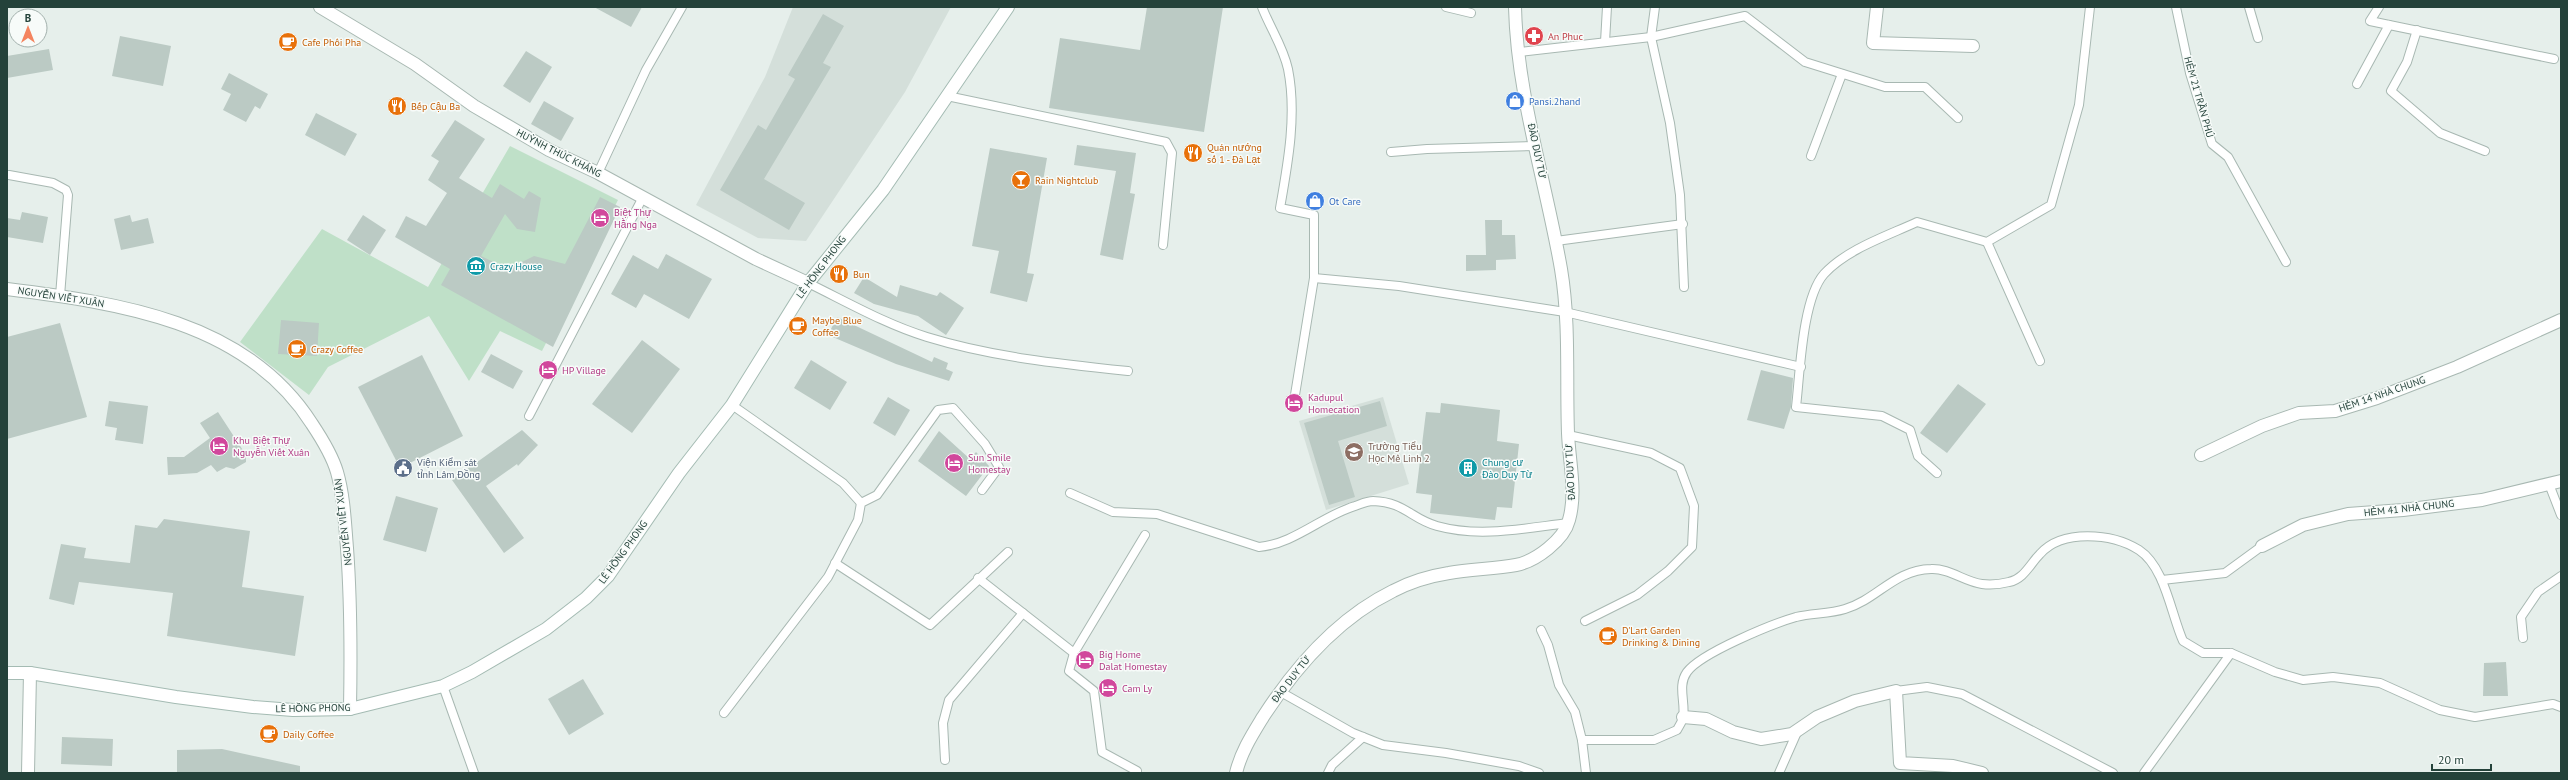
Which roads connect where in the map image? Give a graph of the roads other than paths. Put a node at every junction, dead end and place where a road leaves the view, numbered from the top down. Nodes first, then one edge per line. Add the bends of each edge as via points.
1 (320, 7) edge
2 (682, 7) edge
3 (1008, 7) edge
4 (1262, 7) edge
5 (1446, 7) edge
6 (1515, 7) edge
7 (1607, 7) edge
8 (1655, 7) edge
9 (1877, 7) edge
10 (2090, 7) edge
11 (2176, 7) edge
12 (2249, 7) edge
13 (2379, 7) edge
14 (1471, 13) dead end
15 (2389, 25) junction
16 (2417, 30) junction
17 (1651, 37) junction
18 (2258, 38) dead end
19 (1606, 42) junction
20 (1973, 46) dead end
21 (1519, 52) junction
22 (2554, 59) dead end
23 (1842, 74) junction
24 (2357, 84) dead end
25 (947, 96) junction
26 (1958, 118) dead end
27 (1536, 146) junction
28 (2485, 151) dead end
29 (1391, 152) dead end
30 (1811, 156) dead end
31 (598, 173) junction
32 (9, 175) dead end
33 (643, 197) junction
34 (1683, 224) junction
35 (1556, 241) junction
36 (1988, 242) junction
37 (1162, 245) dead end
38 (2286, 262) dead end
39 (1314, 278) junction
40 (808, 282) junction
41 (1684, 287) dead end
42 (7, 289) edge
43 (60, 296) junction
44 (1565, 312) junction
45 (2561, 320) edge
46 (2040, 361) dead end
47 (1801, 367) junction
48 (1128, 372) dead end
49 (1294, 401) dead end
50 (732, 405) junction
51 (529, 416) dead end
52 (1568, 435) junction
53 (2201, 455) dead end
54 (1937, 473) dead end
55 (2561, 481) edge
56 (2549, 484) junction
57 (982, 490) dead end
58 (1070, 493) dead end
59 (861, 503) junction
60 (2561, 515) edge
61 (1569, 523) junction
62 (1145, 535) dead end
63 (2262, 546) joint
64 (1008, 552) dead end
65 (834, 564) junction
66 (2561, 576) edge
67 (978, 578) junction
68 (2162, 580) junction
69 (1023, 613) junction
70 (1585, 621) dead end
71 (1541, 630) dead end
72 (2523, 638) dead end
73 (2231, 653) junction
74 (1074, 654) junction
75 (7, 673) edge
76 (30, 673) junction
77 (443, 686) junction
78 (1279, 691) junction
79 (1896, 691) junction
80 (2561, 707) edge
81 (350, 708) junction
82 (724, 713) dead end
83 (1683, 717) junction
84 (1798, 729) junction
85 (1363, 737) junction
86 (1582, 740) junction
87 (945, 760) dead end
88 (1137, 772) edge
89 (28, 773) edge
90 (474, 773) edge
91 (1236, 773) edge
92 (1328, 773) edge
93 (1539, 773) edge
94 (1586, 773) edge
95 (1779, 773) edge
96 (1982, 773) edge
97 (2113, 773) edge
98 (2144, 773) edge

1 - 31 street, HUỲNH THÚC KHÁNG via 415,64 474,106 549,150
2 - 31 lane via 646,70
3 - 25 street, LÊ HỒNG PHONG
4 - 39 lane via 1277,35 1288,69 1292,112 1287,169 1280,208 1314,215
5 - 14 lane
6 - 21 street, ĐÀO DUY TỪ
7 - 19 lane
8 - 17 lane
9 - 20 street via 1873,43
10 - 36 lane via 2079,104 2051,205
11 - 38 lane, HẺM 21 TRẦN PHÚ via 2190,73 2212,144 2228,157
12 - 18 lane
13 - 15 lane via 2370,21
15 - 16 lane
15 - 24 lane
16 - 22 lane
16 - 28 lane via 2407,62 2391,92 2440,133
17 - 19 lane
17 - 23 lane via 1745,16 1805,62
17 - 34 lane via 1670,123
19 - 21 lane
21 - 27 street, ĐÀO DUY TỪ
23 - 26 lane via 1885,87 1924,87
23 - 30 lane
25 - 37 lane via 1166,142 1172,153
25 - 40 street, LÊ HỒNG PHONG via 883,190
27 - 29 lane via 1427,148
27 - 35 street, ĐÀO DUY TỪ
31 - 33 street, HUỲNH THÚC KHÁNG
32 - 43 lane via 53,183 66,190 68,195
33 - 40 street, HUỲNH THÚC KHÁNG via 756,259
33 - 51 lane
34 - 35 lane
34 - 41 lane
35 - 44 street, ĐÀO DUY TỪ
36 - 46 lane
36 - 47 lane via 1917,222 1844,258 1823,275 1808,308
39 - 44 lane via 1399,286
39 - 49 lane
40 - 48 lane via 892,324 948,343 1030,360
40 - 50 street, LÊ HỒNG PHONG
42 - 43 street, NGUYỄN VIẾT XUÂN
43 - 81 street, NGUYỄN VIẾT XUÂN via 88,299 167,319 228,345 277,379 297,400 326,446 337,472 349,575
44 - 47 lane
44 - 52 street, ĐÀO DUY TỪ via 1569,358
45 - 53 street, HẺM 14 NHÀ CHUNG via 2457,367 2377,398 2335,411 2299,413 2262,426
47 - 54 lane via 1796,407 1882,416 1910,430 1918,456
50 - 59 lane via 842,483
50 - 77 street, LÊ HỒNG PHONG via 680,472 608,576 586,598 546,629
52 - 61 street, ĐÀO DUY TỪ via 1572,479
52 - 70 lane via 1651,453 1680,468 1694,506 1692,547 1668,571 1637,595
55 - 56 street, HẺM 41 NHÀ CHUNG
56 - 60 lane
56 - 63 street, HẺM 41 NHÀ CHUNG via 2482,500 2348,514 2303,525
57 - 59 lane via 998,467 985,444 953,408 938,410 877,495
58 - 61 lane via 1113,512 1157,514 1259,547 1275,546 1338,511 1372,501 1399,505 1435,526 1461,532 1487,533
59 - 65 lane via 858,520
61 - 78 street, ĐÀO DUY TỪ via 1558,539 1519,565 1447,573 1392,591 1340,626 1302,662
62 - 74 lane
63 - 68 lane via 2225,573
64 - 67 lane
65 - 67 lane via 930,625
65 - 82 lane via 828,576
66 - 72 lane via 2538,592 2521,617
67 - 69 lane
68 - 73 lane via 2183,641 2203,653
68 - 83 lane via 2151,561 2138,550 2111,540 2084,536 2056,540 2040,553 2027,572 2010,582 1982,584 1932,568 1900,576 1870,597 1845,609 1796,617 1718,649 1686,672 1681,692
69 - 74 lane
69 - 87 lane via 949,700 943,723
71 - 86 lane via 1559,685 1575,712
73 - 80 lane via 2275,672 2303,680 2332,677 2380,683 2410,699 2440,710 2475,717 2553,704
73 - 98 lane
74 - 88 lane via 1070,671 1094,691 1102,752
75 - 76 street, LÊ HỒNG PHONG
76 - 81 street, LÊ HỒNG PHONG via 176,698 253,707 293,710
76 - 89 street
77 - 81 street, LÊ HỒNG PHONG
77 - 90 lane
78 - 85 lane
78 - 91 street, ĐÀO DUY TỪ via 1245,746
79 - 84 street via 1855,701 1817,717
79 - 96 street via 1900,763 1953,766
79 - 97 lane via 1927,687 1962,694
83 - 84 street via 1706,719 1733,732 1762,739 1792,734
83 - 86 lane via 1677,730 1654,740
84 - 95 lane
85 - 92 lane via 1332,765
85 - 93 lane via 1383,745 1446,752 1519,766
86 - 94 lane

